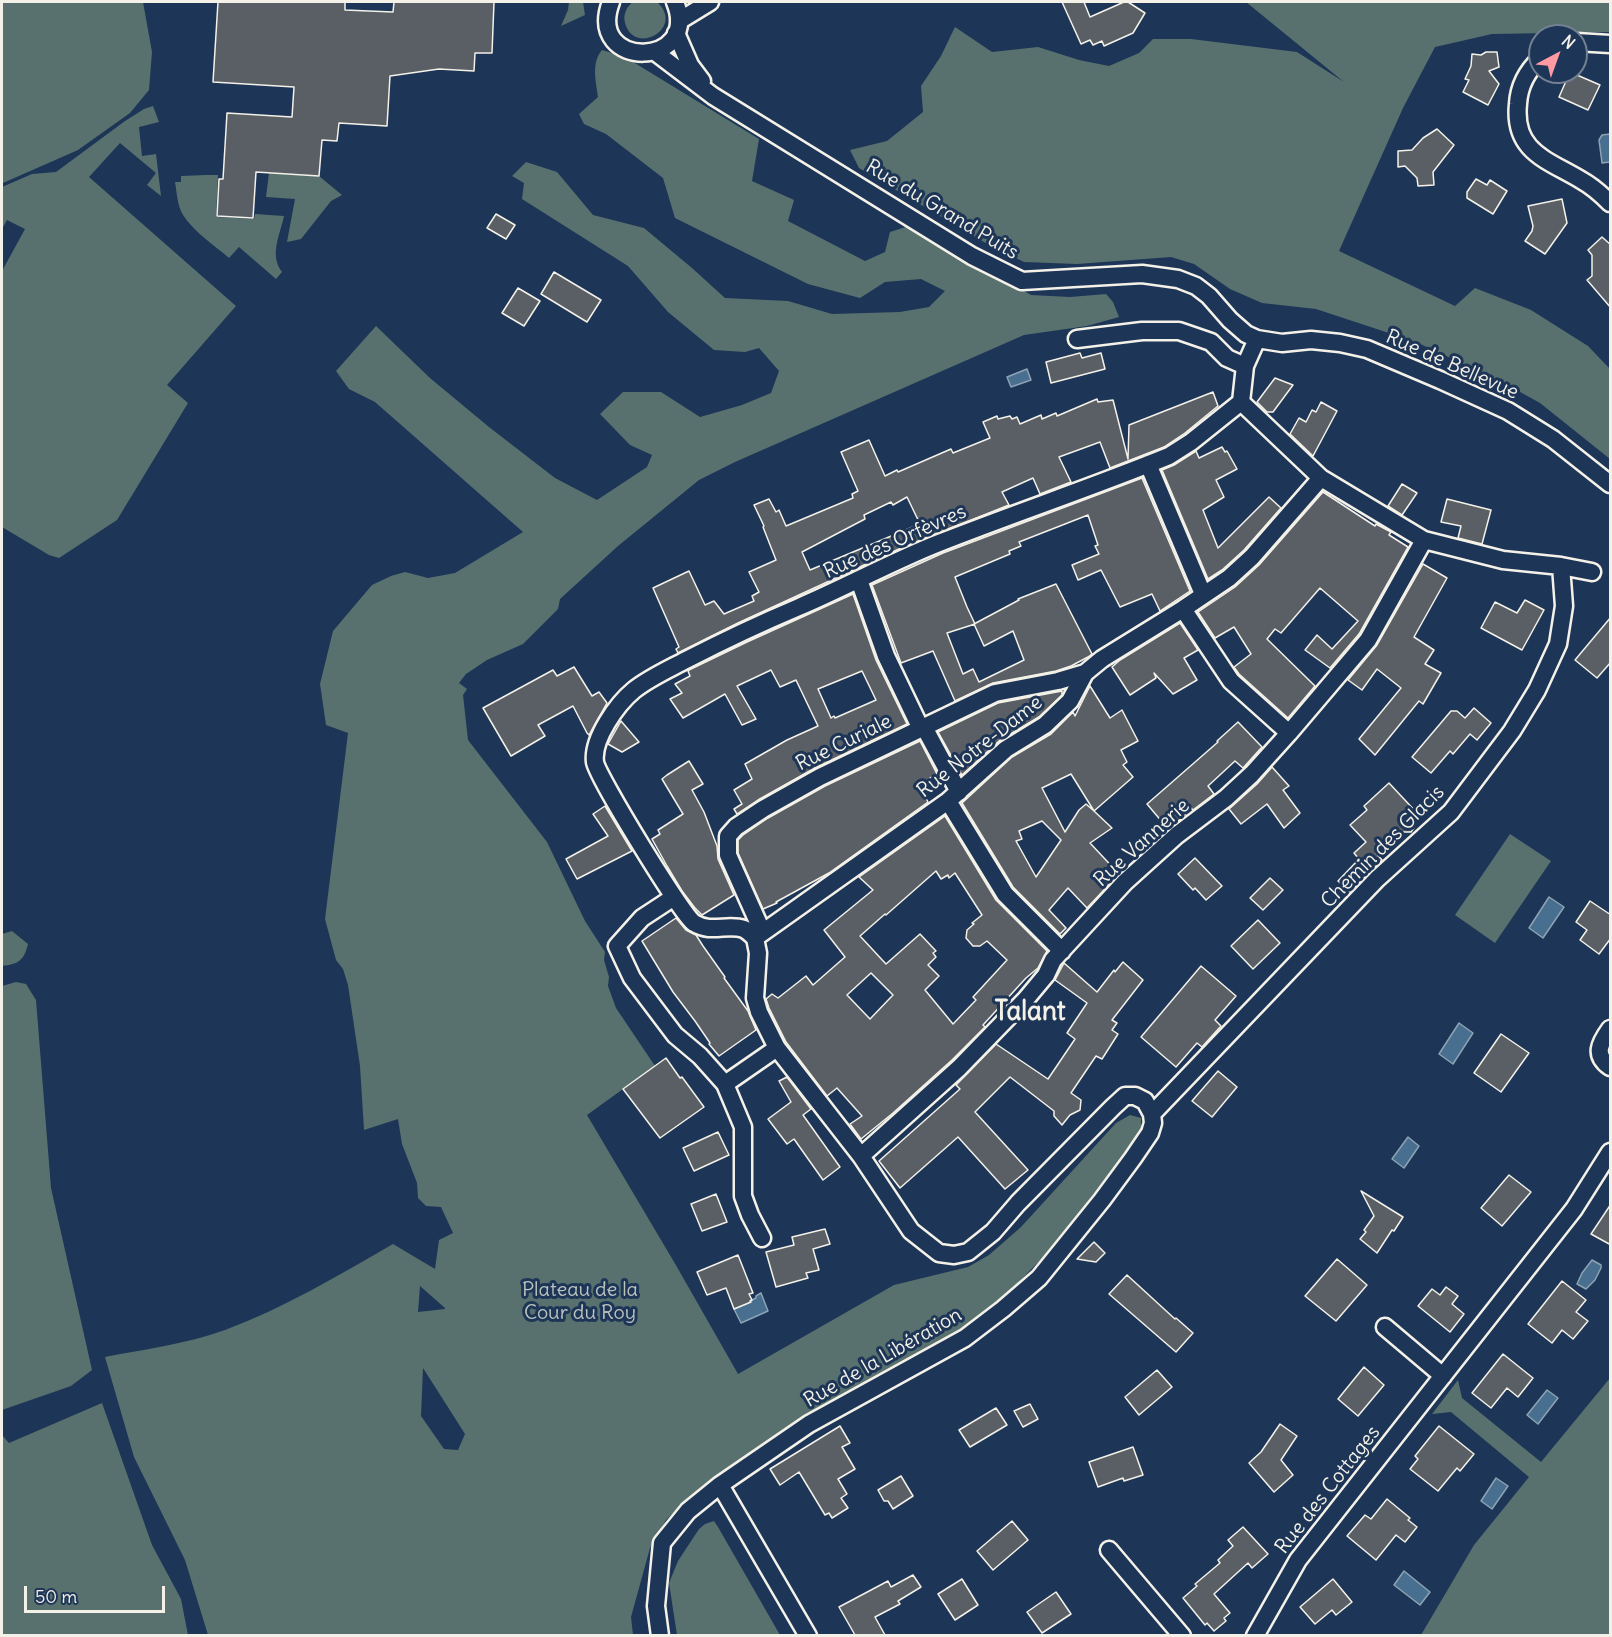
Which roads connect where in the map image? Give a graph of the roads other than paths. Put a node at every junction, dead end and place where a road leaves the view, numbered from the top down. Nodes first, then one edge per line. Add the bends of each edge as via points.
1 (610, 2) edge
2 (675, 2) edge
3 (710, 2) edge
4 (677, 27) junction
5 (1588, 43) edge
6 (1611, 44) edge
7 (655, 52) junction
8 (1528, 72) edge
9 (714, 96) junction
10 (1611, 203) edge
11 (1077, 339) dead end
12 (1257, 339) junction
13 (1245, 366) junction
14 (1241, 402) junction
15 (1148, 464) junction
16 (1321, 478) junction
17 (1611, 484) edge
18 (1424, 540) junction
19 (1561, 566) junction
20 (1592, 572) dead end
21 (859, 580) junction
22 (1203, 594) junction
23 (1183, 609) junction
24 (1085, 673) junction
25 (922, 728) junction
26 (1289, 733) junction
27 (953, 797) junction
28 (674, 897) junction
29 (758, 934) junction
30 (1062, 951) junction
31 (1611, 1029) edge
32 (777, 1048) junction
33 (1611, 1067) edge
34 (725, 1084) junction
35 (1152, 1114) junction
36 (1611, 1152) edge
37 (861, 1156) junction
38 (762, 1238) dead end
39 (1385, 1327) dead end
40 (1443, 1376) junction
41 (720, 1485) junction
42 (1109, 1550) dead end
43 (660, 1635) edge
44 (808, 1635) edge
45 (1182, 1635) edge
46 (1255, 1635) edge

1 - 7 street via 607,18 613,38 632,52
2 - 4 street, Rue du Grand Puits
3 - 4 street
4 - 7 street via 671,41
4 - 9 street, Rue du Grand Puits via 690,65
5 - 6 street
7 - 9 street, Rue du Grand Puits
8 - 10 street via 1517,108 1525,142 1541,159 1588,184
9 - 12 street, Rue du Grand Puits via 972,256 1022,281 1142,274 1178,279 1196,286 1246,334
11 - 13 street via 1179,331 1211,342 1227,358
12 - 13 street
12 - 17 street, Rue de Bellevue via 1281,343 1311,340 1367,349 1508,411 1553,439
13 - 14 street
14 - 15 street, Rue des Orfèvres via 1191,442
14 - 16 street
15 - 21 street, Rue des Orfèvres via 936,544
15 - 22 street
16 - 18 street
16 - 22 street, Rue Notre-Dame via 1252,557
18 - 19 street via 1503,560
18 - 26 street, Rue Vannerie via 1368,640
19 - 20 street
19 - 35 street, Chemin des Glacis via 1564,606 1558,644 1512,731 1451,812 1377,879
21 - 25 street via 886,656
21 - 28 street, Rue des Orfèvres via 660,674 635,689 605,726 595,764
22 - 23 street, Rue Notre-Dame
23 - 24 street, Rue Notre-Dame
23 - 26 street via 1232,681
24 - 25 street, Rue Curiale via 995,693
24 - 27 street, Rue Notre-Dame via 1070,701 1045,725 1006,749
25 - 27 street
25 - 29 street, Rue Curiale via 801,787 736,827 728,836 728,855
26 - 30 street, Rue Vannerie via 1226,798 1125,882
27 - 29 street, Rue Notre-Dame
27 - 30 street via 1005,894
28 - 29 street via 692,922 706,928 733,927
28 - 34 street via 642,918 617,946 632,978 675,1035
29 - 32 street via 755,998
30 - 37 street, Rue Vannerie via 1026,999 959,1068
31 - 33 street via 1599,1052
32 - 34 street
32 - 37 street
34 - 38 street via 743,1127 742,1196
35 - 37 street via 1145,1101 1125,1096 993,1232 968,1252 954,1255 939,1253 911,1231
35 - 41 street, Rue de la Libération via 1150,1133 1133,1158 1039,1278 1003,1309 965,1338 809,1424
36 - 40 street, Rue des Cottages via 1574,1209
39 - 40 street
40 - 46 street, Rue des Cottages via 1298,1560
41 - 43 street, Rue de la Libération via 688,1511 662,1543 656,1606
41 - 44 street
42 - 45 street

